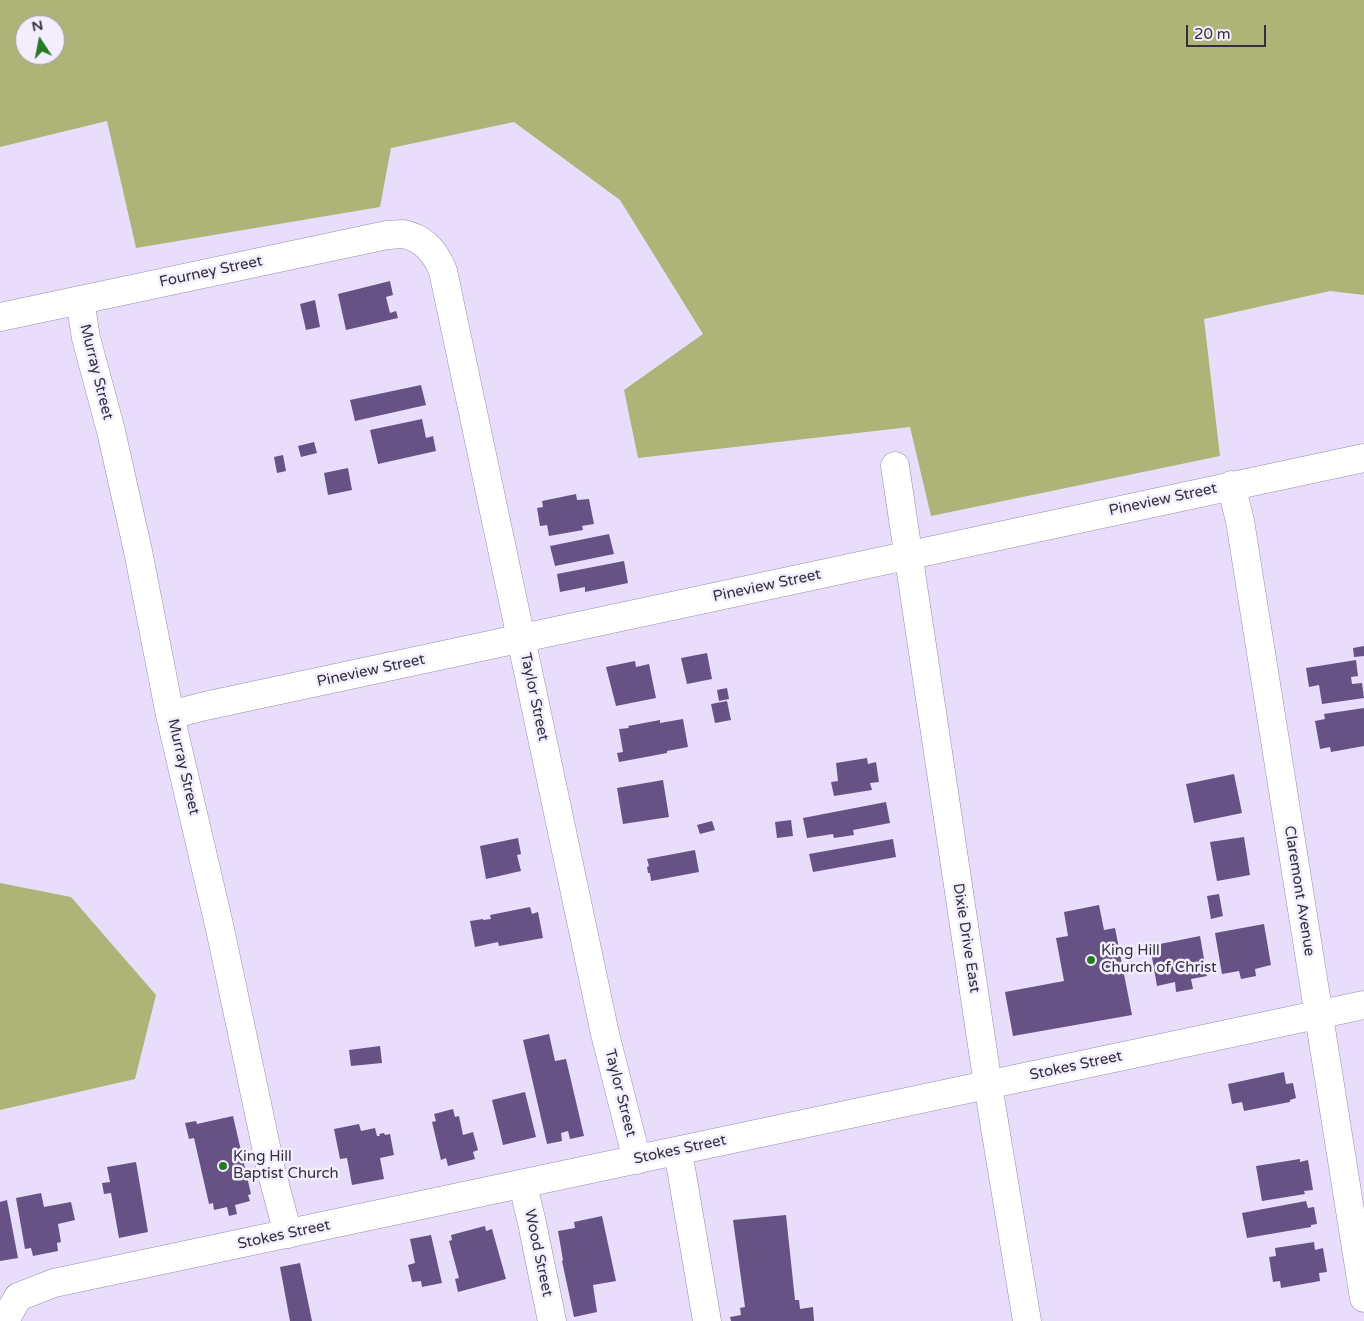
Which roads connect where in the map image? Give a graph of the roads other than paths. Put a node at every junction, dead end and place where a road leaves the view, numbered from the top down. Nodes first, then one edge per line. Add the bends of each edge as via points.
1 (421, 241) joint
2 (80, 300) junction
3 (0, 317) edge
4 (1364, 458) edge
5 (895, 466) dead end
6 (1231, 486) junction
7 (908, 555) junction
8 (522, 639) junction
9 (170, 715) junction
10 (1364, 1005) edge
11 (1318, 1014) junction
12 (988, 1085) junction
13 (678, 1151) junction
14 (637, 1160) junction
15 (522, 1184) junction
16 (288, 1234) junction
17 (1364, 1298) edge
18 (4, 1315) edge
19 (552, 1321) edge
20 (707, 1321) edge
21 (1027, 1321) edge

1 - 2 street, Fourney Street via 404,234 387,235
1 - 8 street, Taylor Street via 438,259 443,271
2 - 3 street, Fourney Street
2 - 9 street, Murray Street via 86,338 136,542
4 - 6 street, Pineview Street
5 - 7 street, Dixie Drive East
6 - 7 street, Pineview Street
6 - 11 street, Claremont Avenue via 1240,521
7 - 8 street, Pineview Street
7 - 12 street, Dixie Drive East
8 - 9 street, Pineview Street
8 - 14 street, Taylor Street via 605,1034
9 - 16 street, Murray Street
10 - 11 street, Stokes Street
11 - 12 street, Stokes Street
11 - 17 street, Claremont Avenue
12 - 13 street, Stokes Street
12 - 21 street, Dixie Drive East
13 - 14 street, Stokes Street
13 - 20 street
14 - 15 street, Stokes Street
15 - 16 street, Stokes Street
15 - 19 street, Wood Street
16 - 18 street, Stokes Street via 54,1283 18,1297

